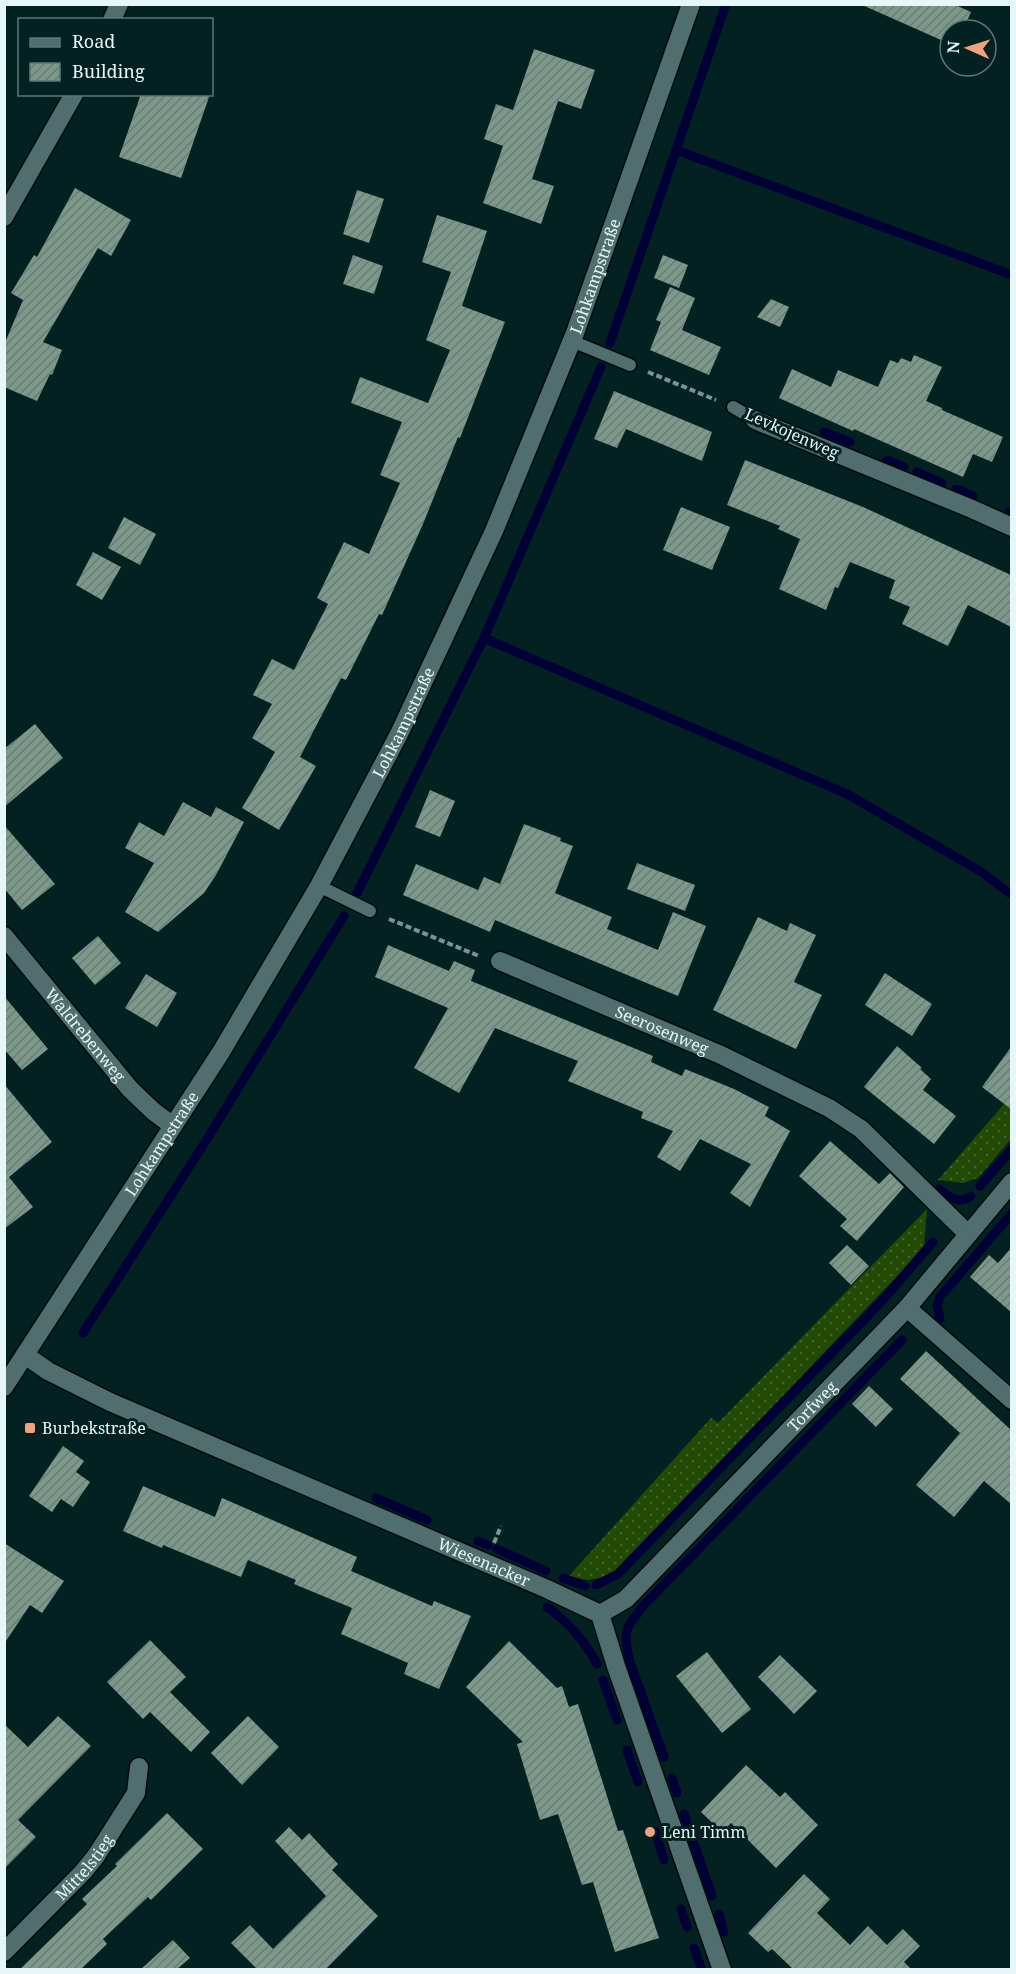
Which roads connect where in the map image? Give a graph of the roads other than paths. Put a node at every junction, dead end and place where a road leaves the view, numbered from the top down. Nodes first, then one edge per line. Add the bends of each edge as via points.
1 (119, 4) edge
2 (691, 4) edge
3 (113, 18) edge
4 (73, 96) edge
5 (4, 217) edge
6 (572, 341) junction
7 (630, 365) road end
8 (733, 407) road end
9 (754, 420) joint
10 (1011, 526) edge
11 (319, 886) junction
12 (370, 911) road end
13 (4, 936) edge
14 (500, 961) road end
15 (173, 1126) junction
16 (1011, 1182) edge
17 (967, 1233) junction
18 (907, 1308) junction
19 (26, 1355) junction
20 (4, 1388) edge
21 (1011, 1400) edge
22 (600, 1614) junction
23 (139, 1767) dead end
24 (4, 1952) edge
25 (722, 1970) edge

1 - 3 street
2 - 6 street, Lohkampstraße
4 - 5 street
6 - 7 lane
6 - 11 street, Lohkampstraße via 485,551 399,734
8 - 9 lane, Levkojenweg
9 - 10 street, Levkojenweg
11 - 12 lane
11 - 15 street, Lohkampstraße
13 - 15 street, Waldrebenweg via 130,1089
14 - 17 street, Seerosenweg via 711,1050 830,1108 861,1129
15 - 19 street, Lohkampstraße
16 - 17 street, Torfweg
17 - 18 street, Torfweg
18 - 21 street
18 - 22 street, Torfweg via 626,1599
19 - 20 street, Lohkampstraße
19 - 22 street, Wiesenacker via 66,1381 110,1402
22 - 25 street
23 - 24 street, Mittelstieg via 136,1793 96,1856

